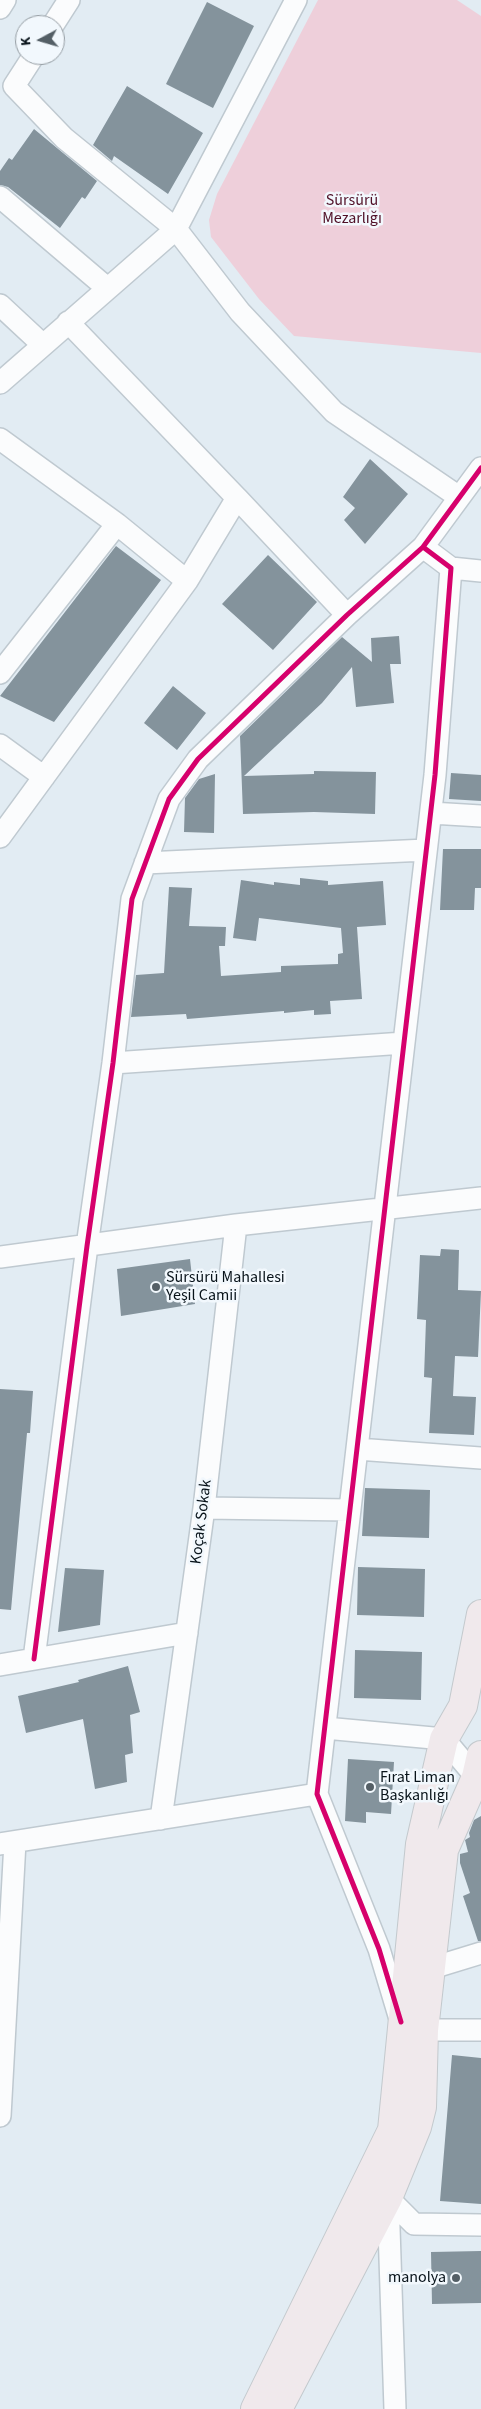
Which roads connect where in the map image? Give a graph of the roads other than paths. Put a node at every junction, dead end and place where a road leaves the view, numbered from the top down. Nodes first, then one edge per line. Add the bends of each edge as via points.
1 (5, 0) edge
2 (69, 0) edge
3 (296, 0) edge
4 (0, 8) edge
5 (59, 15) edge
6 (28, 65) edge
7 (0, 197) edge
8 (176, 229) junction
9 (108, 288) junction
10 (0, 305) edge
11 (68, 322) junction
12 (43, 345) junction
13 (0, 383) edge
14 (0, 438) edge
15 (481, 468) edge
16 (459, 497) junction
17 (237, 498) junction
18 (117, 524) junction
19 (423, 547) junction
20 (451, 568) junction
21 (481, 571) edge
22 (187, 581) junction
23 (347, 615) junction
24 (0, 673) edge
25 (0, 745) edge
26 (44, 777) junction
27 (430, 813) junction
28 (481, 816) edge
29 (0, 837) edge
30 (426, 850) junction
31 (146, 863) junction
32 (404, 1043) junction
33 (114, 1063) junction
34 (481, 1198) edge
35 (386, 1207) junction
36 (236, 1225) junction
37 (87, 1246) junction
38 (0, 1257) edge
39 (357, 1449) junction
40 (481, 1458) edge
41 (204, 1508) junction
42 (350, 1510) junction
43 (481, 1614) edge
44 (187, 1633) junction
45 (34, 1659) junction
46 (0, 1665) edge
47 (325, 1728) junction
48 (444, 1739) junction
49 (479, 1769) edge
50 (317, 1794) junction
51 (161, 1819) junction
52 (7, 1843) edge
53 (481, 1953) edge
54 (432, 1968) junction
55 (413, 2026) junction
56 (481, 2030) edge
57 (2, 2085) edge
58 (0, 2116) edge
59 (388, 2198) junction
60 (481, 2225) edge
61 (255, 2409) edge
62 (278, 2409) edge
63 (395, 2409) edge

1 - 4 street
2 - 5 street
3 - 8 street
6 - 8 street via 14,86 64,138
7 - 9 street
8 - 9 street
8 - 16 street via 240,312 334,412
9 - 11 street
10 - 12 street
11 - 12 street
11 - 17 street
12 - 13 street
14 - 18 street
15 - 16 street
16 - 19 street
17 - 22 street
17 - 23 street
18 - 22 street
18 - 24 street
19 - 20 street
19 - 23 street
20 - 21 street
20 - 27 street
22 - 26 street
23 - 31 street via 198,759 169,799
25 - 26 street
26 - 29 street
27 - 28 street
27 - 30 street
30 - 31 street
30 - 32 street
31 - 33 street via 132,899
32 - 33 street
32 - 35 street
33 - 37 street
34 - 35 street
35 - 36 street
35 - 39 street
36 - 37 street
36 - 41 street, Koçak Sokak
37 - 38 street
37 - 45 street
39 - 40 street
39 - 42 street
41 - 42 street
41 - 44 street, Koçak Sokak
42 - 47 street
43 - 48 main road via 463,1706
44 - 45 street
44 - 51 street, Koçak Sokak
45 - 46 street
47 - 48 street
47 - 50 street
48 - 49 street
48 - 55 main road via 420,1844
49 - 54 main road via 444,1850
50 - 51 street
50 - 55 street
51 - 52 street
52 - 57 street
53 - 54 street
54 - 55 main road
55 - 56 street
55 - 59 main road via 422,2107
55 - 61 main road via 392,2130
57 - 58 street
59 - 60 street via 414,2224
59 - 62 main road
59 - 63 street

